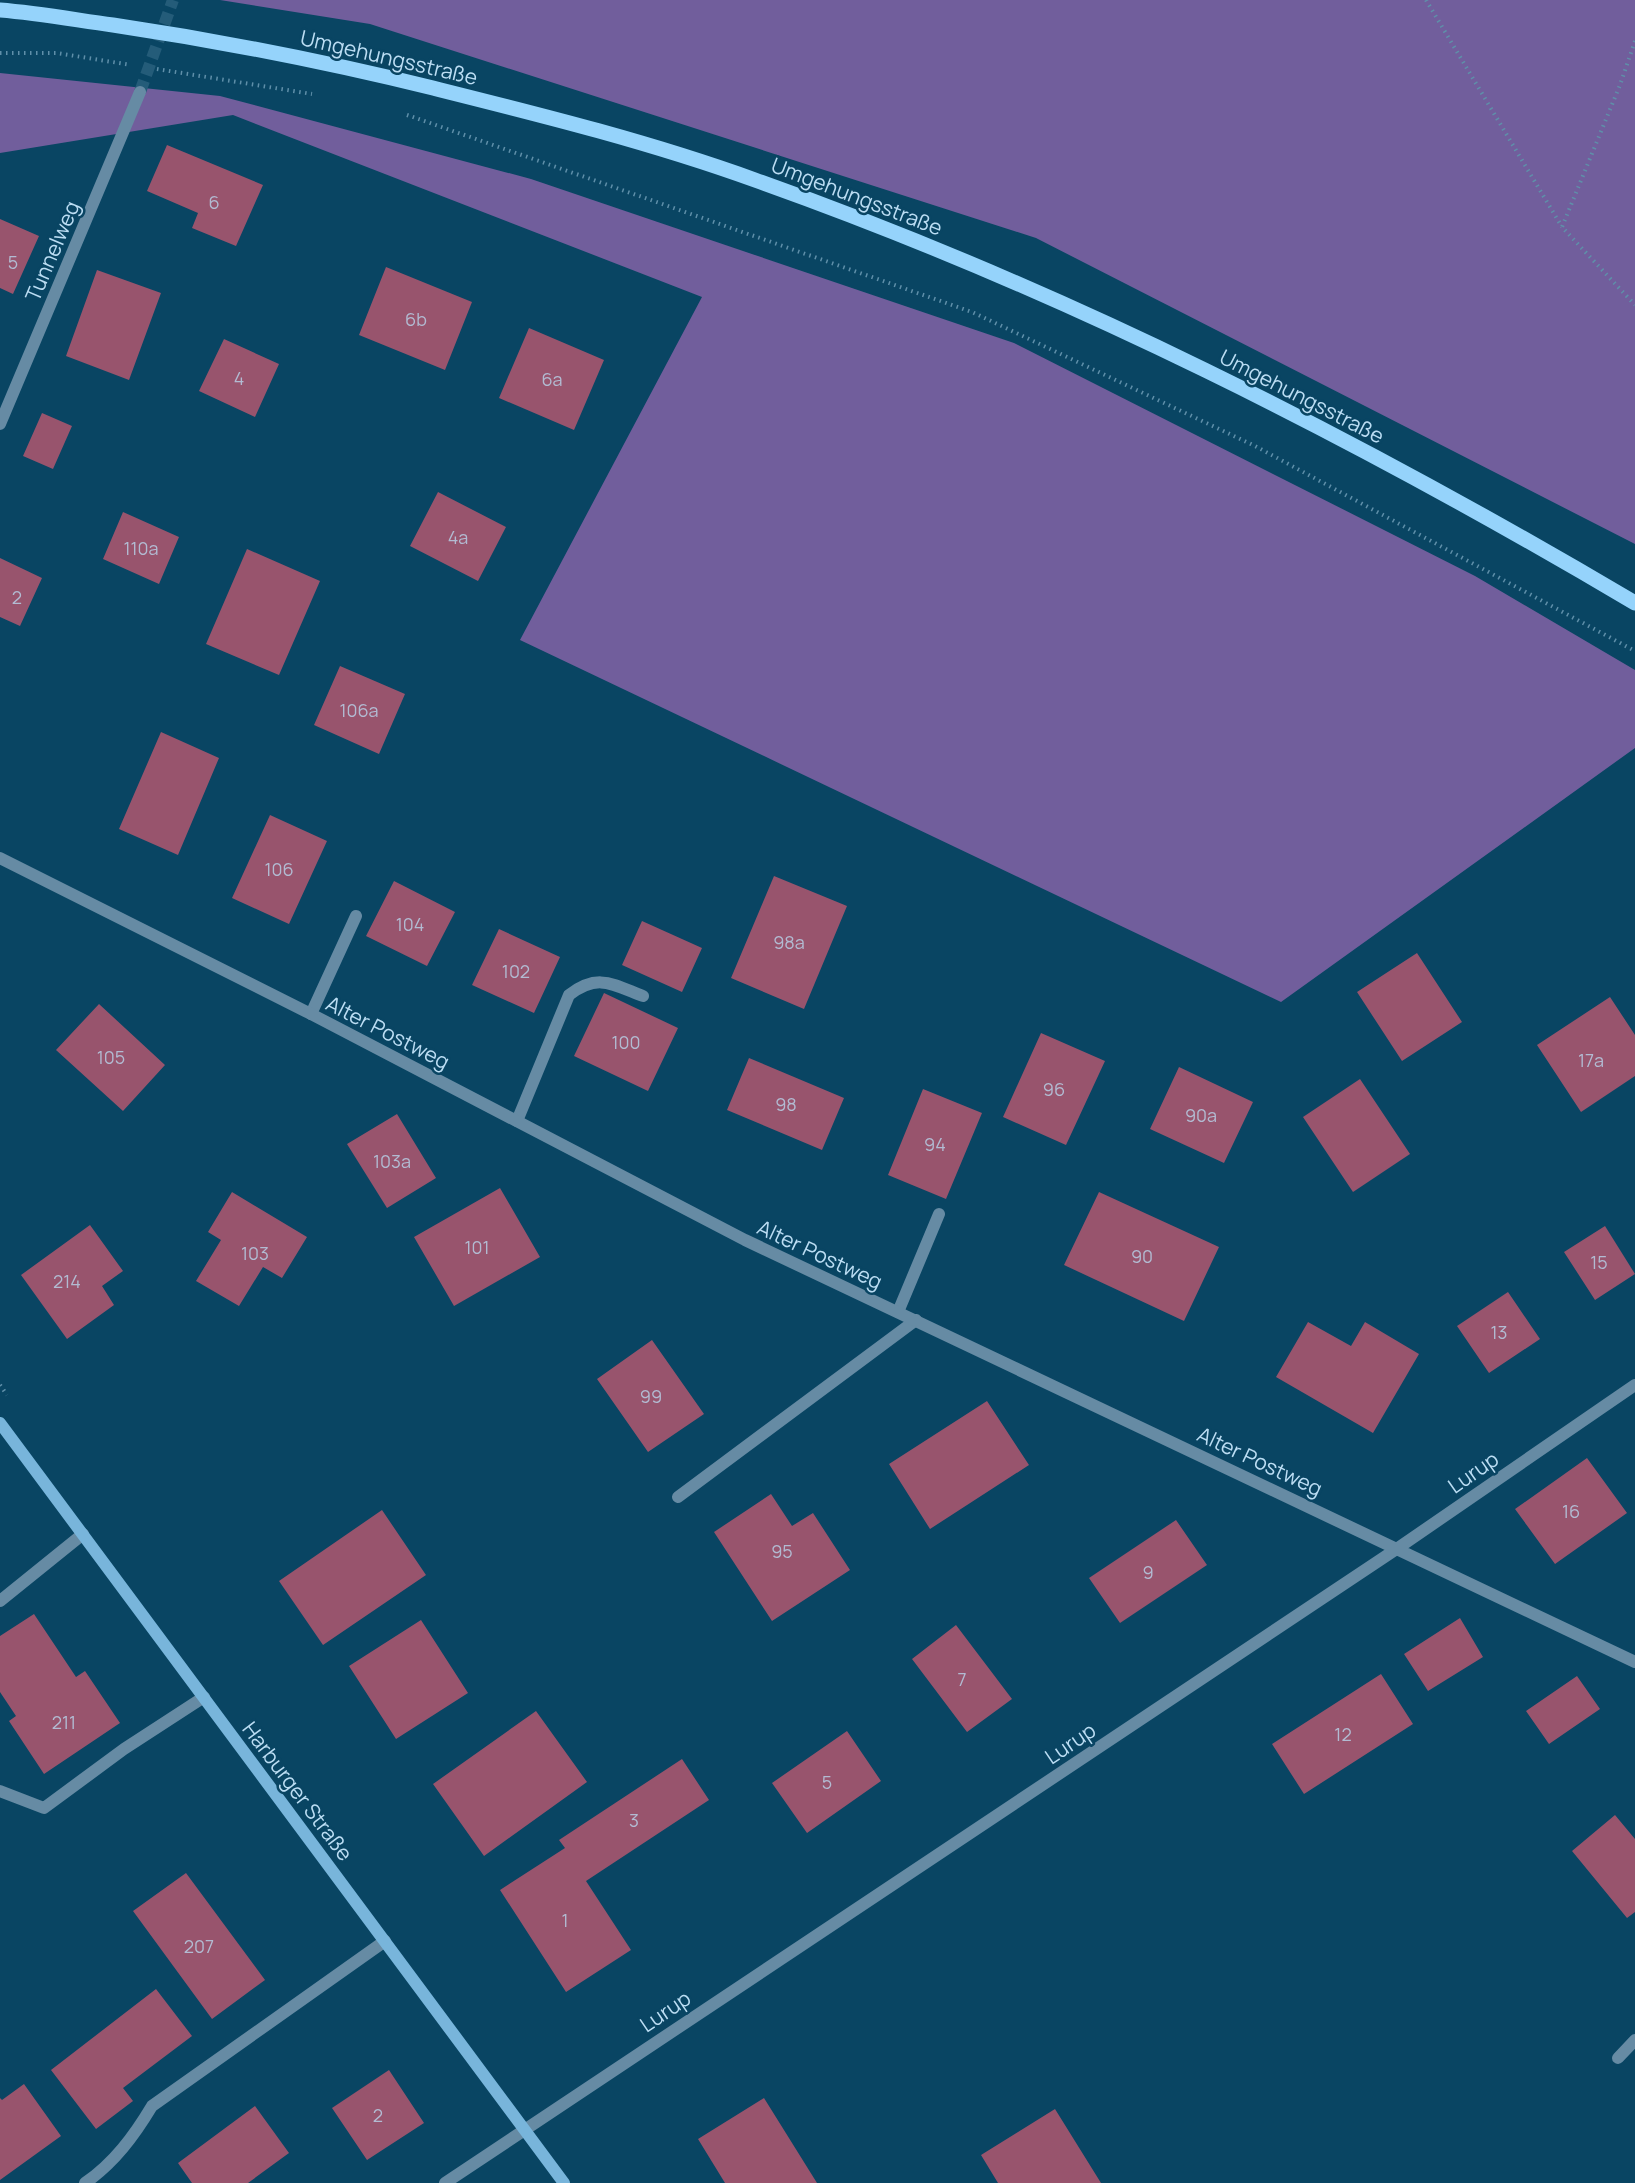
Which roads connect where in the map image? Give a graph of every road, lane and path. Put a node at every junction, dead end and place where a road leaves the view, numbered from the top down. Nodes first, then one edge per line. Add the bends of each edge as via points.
1 (1426, 0) edge
2 (0, 9) edge
3 (1635, 41) edge
4 (0, 52) edge
5 (140, 66) dead end
6 (152, 68) dead end
7 (140, 92) tunnel mouth
8 (316, 94) dead end
9 (397, 112) dead end
10 (1562, 228) junction
11 (1635, 305) edge
12 (0, 424) edge
13 (1635, 603) edge
14 (1635, 651) edge
15 (0, 858) edge
16 (356, 915) dead end
17 (643, 996) dead end
18 (311, 1014) junction
19 (517, 1122) junction
20 (939, 1214) dead end
21 (898, 1312) junction
22 (916, 1320) junction
23 (1635, 1385) edge
24 (0, 1424) edge
25 (678, 1497) dead end
26 (83, 1534) junction
27 (1398, 1548) junction
28 (0, 1601) edge
29 (1635, 1662) edge
30 (204, 1697) junction
31 (0, 1791) edge
32 (385, 1941) junction
33 (1635, 2040) edge
34 (1618, 2058) dead end
35 (524, 2128) junction
36 (85, 2183) edge
37 (445, 2183) edge
38 (564, 2183) edge

1 - 10 path
2 - 13 main road, Umgehungsstraße via 202,38 343,66 584,126 752,179 917,240 1112,324 1329,432 1525,538
3 - 10 path
4 - 5 path via 57,53
6 - 8 path
7 - 12 street, Tunnelweg
9 - 14 path via 972,312 1255,446
10 - 11 path
15 - 18 street, Alter Postweg
16 - 18 street
17 - 19 street via 603,981 583,984 569,995
18 - 19 street, Alter Postweg
19 - 21 street, Alter Postweg via 745,1240
20 - 21 street
21 - 22 street, Alter Postweg
22 - 25 street
22 - 27 street, Alter Postweg
23 - 27 street, Lurup
24 - 26 street, Harburger Straße
26 - 28 street
26 - 30 street, Harburger Straße
27 - 29 street, Alter Postweg
27 - 35 street, Lurup
30 - 31 street via 44,1808
30 - 32 street, Harburger Straße
32 - 35 street, Harburger Straße
32 - 36 street via 152,2106 136,2133 103,2171
33 - 34 street
35 - 37 street, Lurup
35 - 38 street, Harburger Straße

